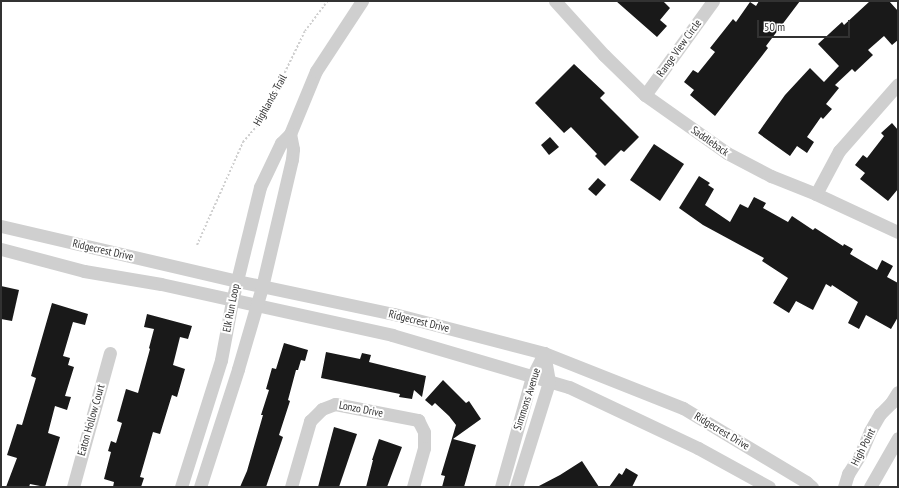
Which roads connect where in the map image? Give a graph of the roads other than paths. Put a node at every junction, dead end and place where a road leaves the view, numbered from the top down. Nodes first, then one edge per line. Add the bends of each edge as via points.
1 (362, 1) edge
2 (555, 1) edge
3 (714, 1) edge
4 (898, 84) edge
5 (645, 95) junction
6 (290, 134) junction
7 (270, 167) junction
8 (289, 173) junction
9 (816, 194) junction
10 (1, 226) edge
11 (898, 232) edge
12 (1, 249) edge
13 (237, 281) junction
14 (262, 286) junction
15 (232, 301) junction
16 (257, 306) junction
17 (110, 353) dead end
18 (544, 353) junction
19 (532, 377) junction
20 (549, 382) junction
21 (898, 392) edge
22 (892, 409) edge
23 (898, 438) edge
24 (73, 487) edge
25 (181, 487) edge
26 (200, 487) edge
27 (291, 487) edge
28 (413, 487) edge
29 (501, 487) edge
30 (516, 487) edge
31 (769, 487) edge
32 (812, 487) edge
33 (844, 487) edge
34 (870, 487) edge

1 - 6 street, Elk Run Loop via 316,71
2 - 5 street, Saddleback via 604,56
3 - 5 street, Range View Circle
4 - 9 street via 840,151
5 - 9 street, Saddleback via 727,153 770,176
6 - 7 street, Elk Run Loop via 281,143
6 - 8 street, Elk Run Loop via 293,149
7 - 8 street
7 - 13 street, Elk Run Loop via 260,187
8 - 14 street, Elk Run Loop
9 - 11 street, Saddleback
10 - 13 street, Ridgecrest Drive
12 - 15 street, Ridgecrest Drive via 84,271 161,284
13 - 14 street, Ridgecrest Drive
13 - 15 street, Elk Run Loop
14 - 16 street, Elk Run Loop
14 - 18 street, Ridgecrest Drive via 394,314
15 - 16 street, Ridgecrest Drive
15 - 25 street, Elk Run Loop via 221,360
16 - 19 street, Ridgecrest Drive via 392,335
16 - 26 street, Elk Run Loop
17 - 24 street, Eaton Hollow Court
18 - 19 street, Simmons Avenue
18 - 20 street, Simmons Avenue
18 - 32 street, Ridgecrest Drive via 683,408
19 - 20 street, Ridgecrest Drive
19 - 29 street, Simmons Avenue
20 - 30 street, Simmons Avenue
20 - 31 street, Ridgecrest Drive via 569,387 698,448
21 - 22 street, High Point
22 - 33 street, High Point via 880,414 848,474
23 - 34 street
27 - 28 street, Lonzo Drive via 310,421 322,409 335,404 418,420 424,432 424,448

